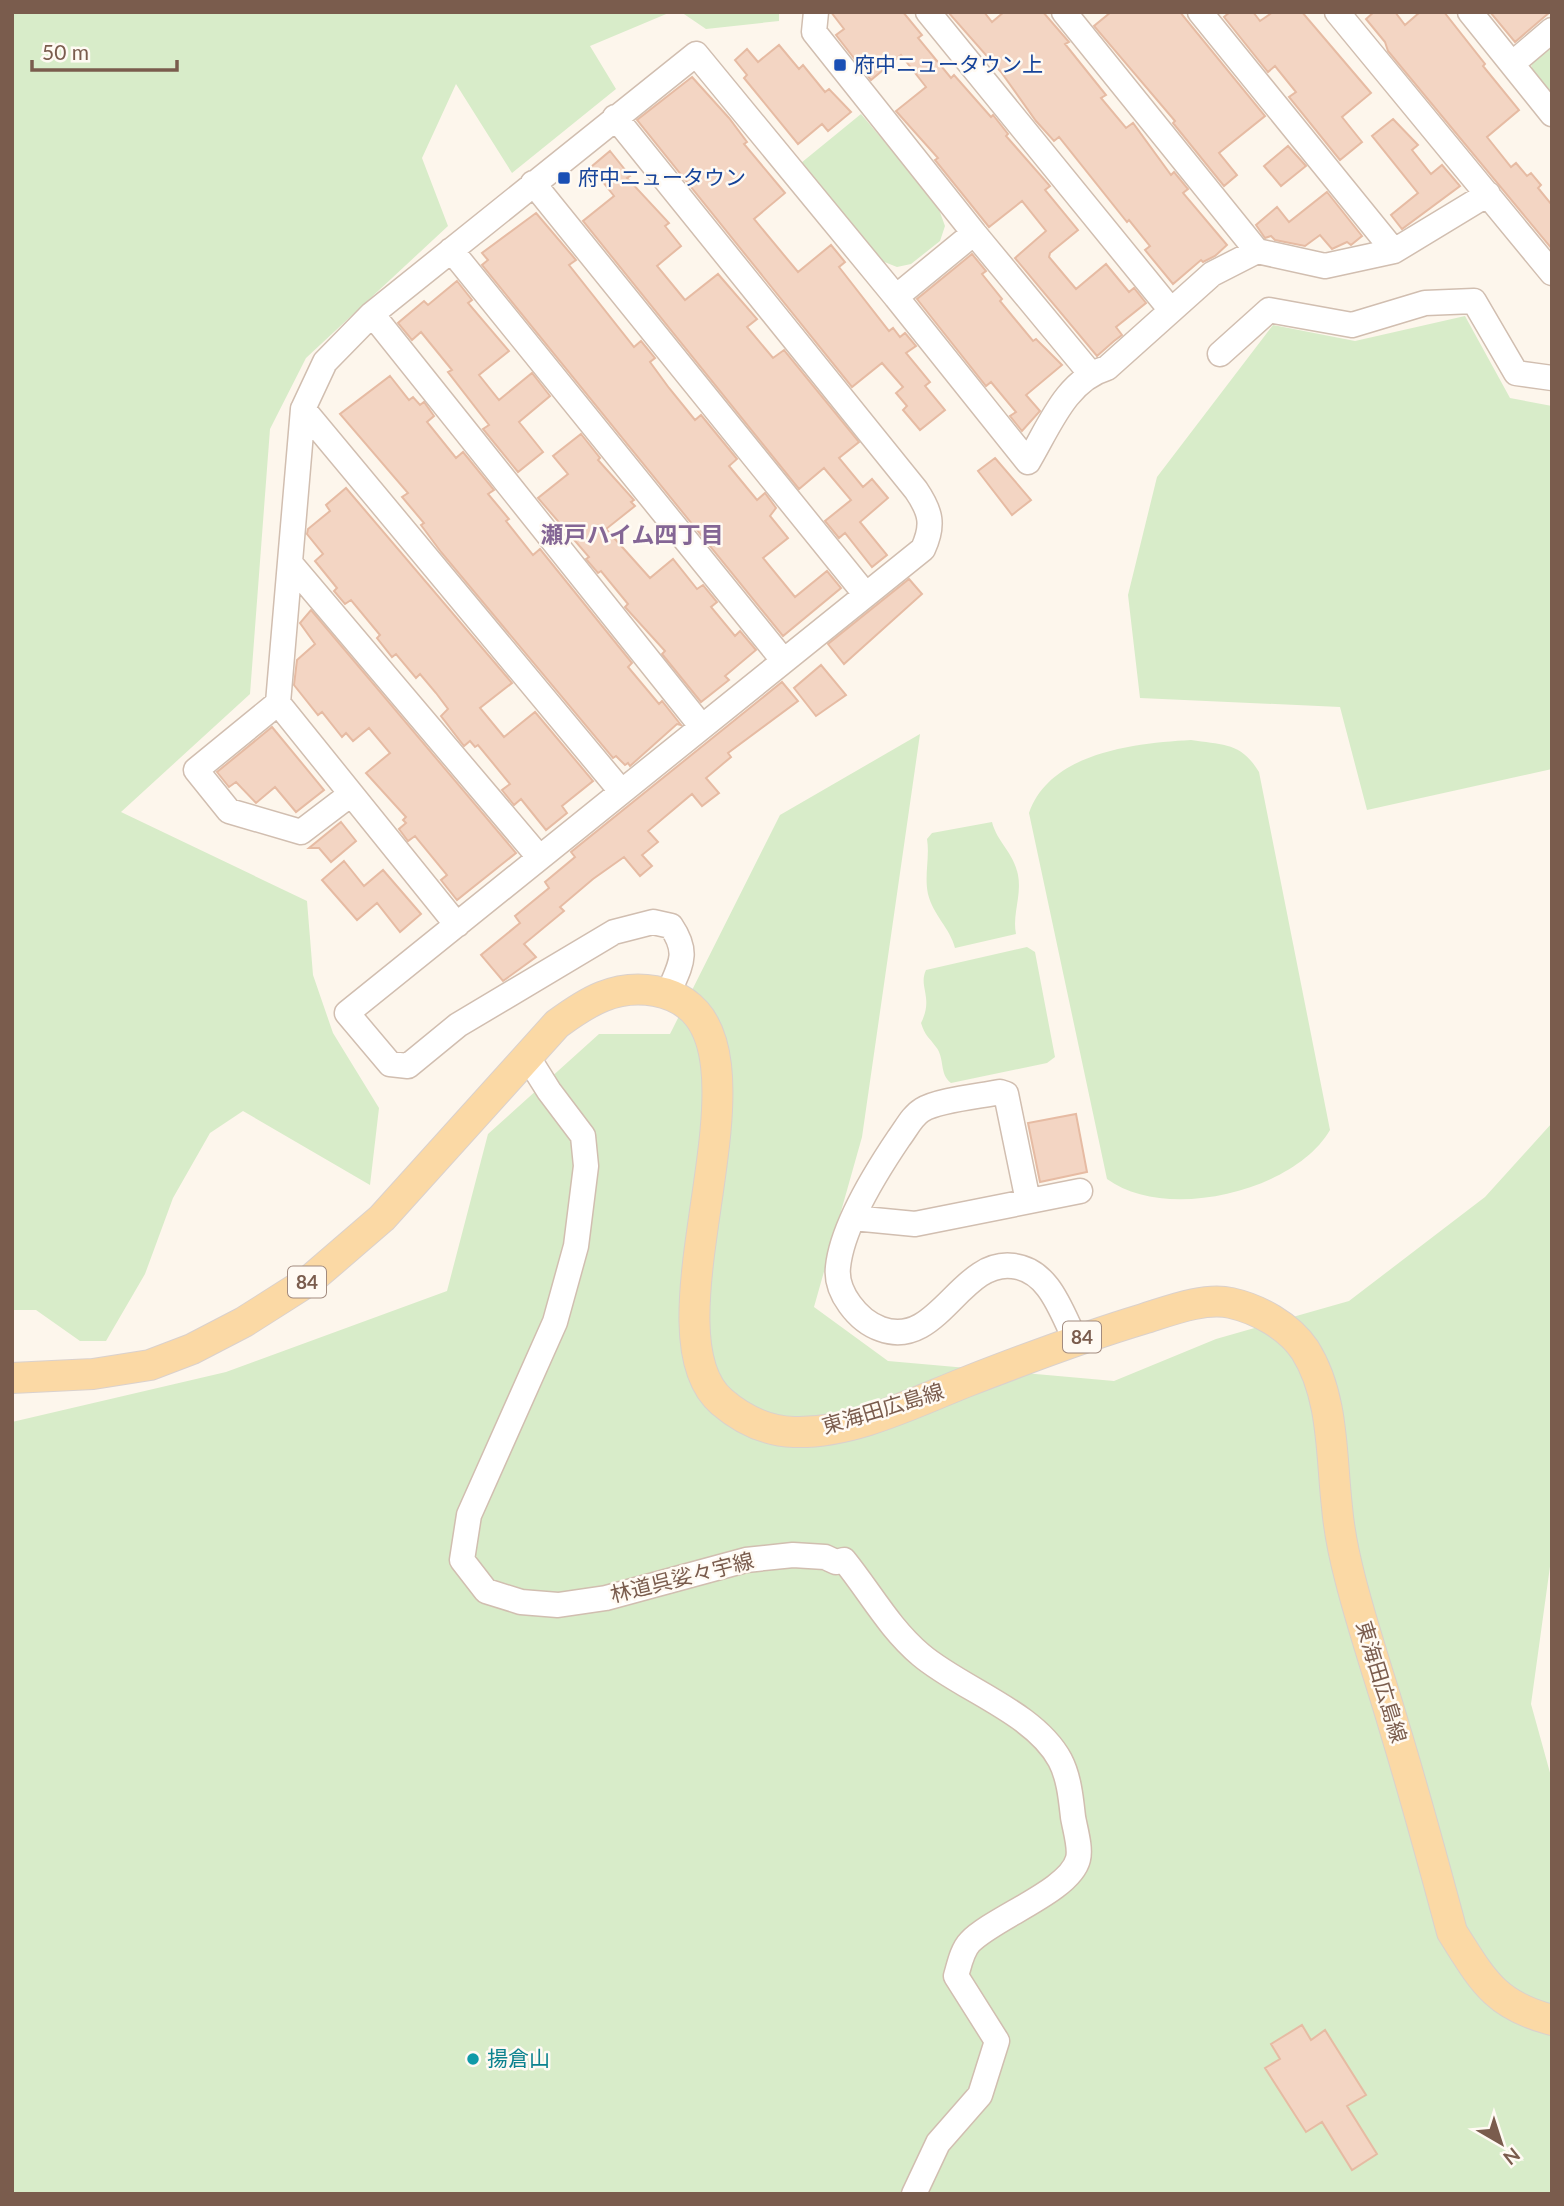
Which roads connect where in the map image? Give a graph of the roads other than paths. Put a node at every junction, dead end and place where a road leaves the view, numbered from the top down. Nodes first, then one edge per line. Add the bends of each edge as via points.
1 (816, 12) edge
2 (928, 12) edge
3 (1063, 12) edge
4 (1200, 12) edge
5 (1337, 12) edge
6 (1470, 12) edge
7 (1552, 30) edge
8 (1512, 64) junction
9 (1552, 114) edge
10 (615, 117) junction
11 (533, 183) junction
12 (1488, 194) junction
13 (974, 233) junction
14 (451, 250) junction
15 (1256, 251) junction
16 (1394, 251) junction
17 (1552, 273) edge
18 (896, 297) junction
19 (1170, 309) junction
20 (372, 314) junction
21 (1220, 354) dead end
22 (1090, 373) junction
23 (1552, 378) edge
24 (303, 409) junction
25 (290, 563) junction
26 (866, 595) junction
27 (783, 660) junction
28 (278, 703) junction
29 (702, 727) junction
30 (621, 792) junction
31 (351, 794) junction
32 (539, 857) junction
33 (457, 925) junction
34 (668, 993) junction
35 (527, 1056) junction
36 (1080, 1191) dead end
37 (1028, 1201) junction
38 (853, 1218) junction
39 (1075, 1339) junction
40 (12, 1378) edge
41 (1552, 2020) edge
42 (914, 2194) edge

1 - 13 street via 814,32
2 - 19 street
3 - 15 street
4 - 16 street
5 - 12 street
6 - 8 street
7 - 8 street
8 - 9 street
10 - 11 street
10 - 18 street via 696,54
10 - 26 street via 929,509 931,530 923,549
11 - 14 street
11 - 26 street
12 - 16 street
12 - 17 street
13 - 18 street
13 - 22 street
14 - 20 street
14 - 27 street
15 - 16 street via 1325,266
15 - 19 street via 1212,274
18 - 22 street via 1028,462 1071,390
19 - 22 street via 1107,368
20 - 24 street via 325,362
20 - 29 street
21 - 23 street via 1269,310 1352,325 1425,303 1474,301 1516,373
24 - 25 street
24 - 30 street
25 - 28 street
25 - 32 street
26 - 27 street
27 - 29 street
28 - 31 street
28 - 31 street via 196,770 220,801 229,811 301,832
29 - 30 street
30 - 32 street
31 - 33 street
32 - 33 street
33 - 34 street via 347,1013 390,1064 408,1066 458,1025 614,932 653,922 671,926 681,942 683,959
34 - 35 main road, 84 via 617,991 589,1000 557,1024
34 - 39 main road, 東海田広島線 / 84 via 701,1020 712,1041 716,1069 718,1106 693,1313 699,1366 716,1397 741,1417 769,1430 799,1432 840,1426 899,1408
35 - 40 main road, 84 via 382,1218 310,1280 244,1322 150,1365 93,1374
35 - 42 street, 林道呉娑々宇線 via 583,1136 586,1166 576,1247 555,1322 469,1516 462,1560 486,1591 521,1602 558,1605 606,1598 746,1560 793,1555 844,1560 889,1624 922,1656 1030,1727 1059,1760 1070,1793 1079,1858 1071,1872 1046,1894 968,1943 956,1976 997,2041 980,2095 938,2143
36 - 37 street
37 - 38 street via 915,1224
37 - 38 street via 1006,1094 1000,1092 924,1108 897,1141
38 - 39 street via 837,1268 840,1287 852,1307 881,1329 895,1332 924,1324 979,1274 1014,1266 1034,1274 1051,1289
39 - 41 main road, 東海田広島線 / 84 via 1179,1308 1225,1301 1256,1311 1303,1346 1326,1406 1337,1511 1350,1577 1452,1931 1501,1998 1522,2012

